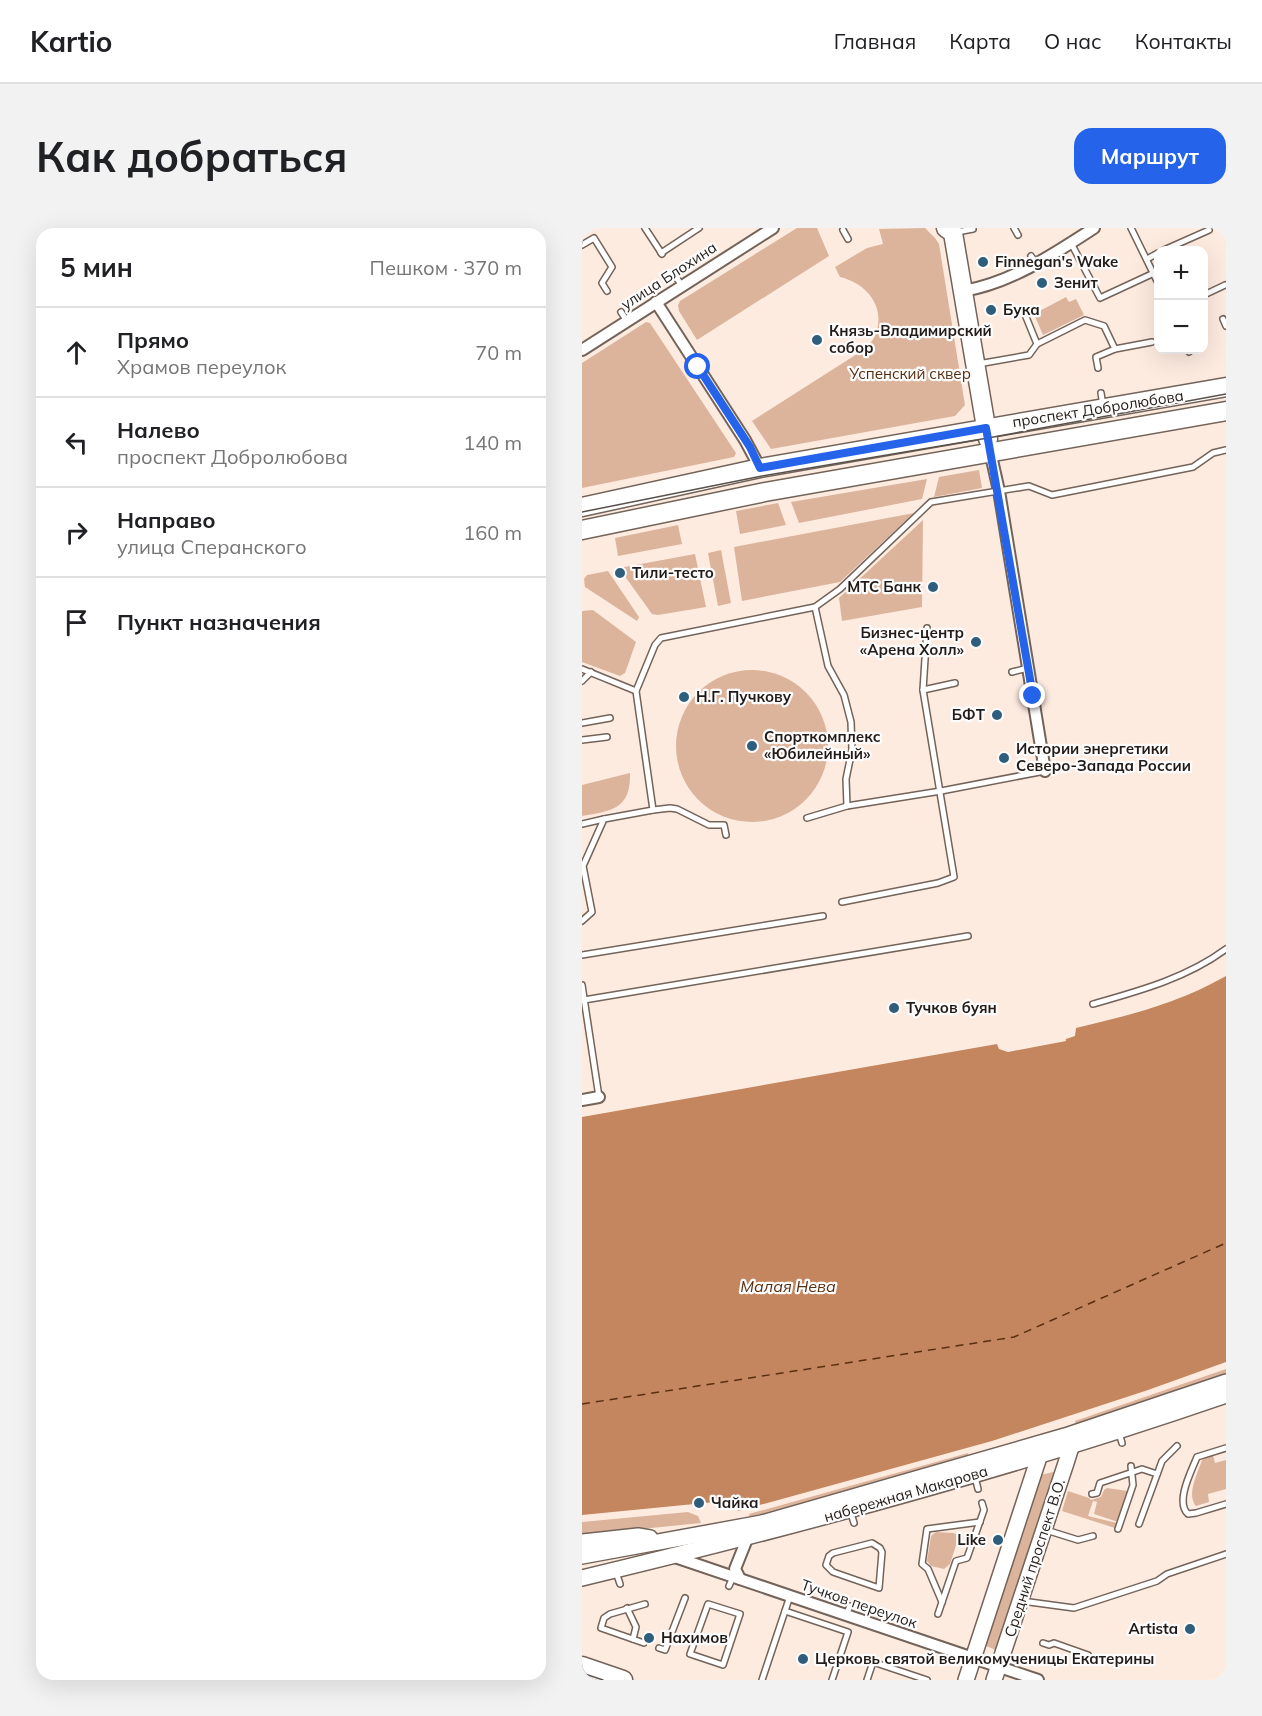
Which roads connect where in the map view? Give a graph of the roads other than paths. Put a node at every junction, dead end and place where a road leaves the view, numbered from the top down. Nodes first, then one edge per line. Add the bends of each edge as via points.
1 (645, 228) edge
2 (699, 228) edge
3 (772, 228) edge
4 (1014, 228) edge
5 (1095, 228) edge
6 (1131, 228) edge
7 (973, 229) edge
8 (843, 230) dead end
9 (951, 230) edge
10 (1209, 230) dead end
11 (1018, 235) dead end
12 (848, 240) dead end
13 (1071, 243) junction
14 (582, 245) edge
15 (1173, 246) edge
16 (1154, 255) edge
17 (1146, 259) junction
18 (1154, 273) joint
19 (1226, 285) edge
20 (607, 291) dead end
21 (963, 291) junction
22 (1208, 294) edge
23 (656, 302) junction
24 (1024, 312) dead end
25 (1223, 319) dead end
26 (1226, 326) edge
27 (1152, 342) dead end
28 (1037, 344) junction
29 (1114, 349) junction
30 (582, 350) edge
31 (975, 364) junction
32 (1098, 368) dead end
33 (1226, 387) edge
34 (1226, 411) edge
35 (986, 428) junction
36 (1226, 450) edge
37 (990, 452) junction
38 (760, 468) junction
39 (999, 491) junction
40 (582, 507) edge
41 (582, 530) edge
42 (815, 607) junction
43 (927, 628) dead end
44 (1028, 668) junction
45 (582, 669) edge
46 (591, 672) junction
47 (1012, 672) dead end
48 (582, 681) edge
49 (955, 683) dead end
50 (923, 690) junction
51 (636, 691) junction
52 (610, 718) dead end
53 (582, 723) edge
54 (607, 737) dead end
55 (582, 740) edge
56 (1045, 771) joint
57 (941, 791) junction
58 (847, 806) junction
59 (653, 810) junction
60 (807, 818) dead end
61 (604, 819) junction
62 (582, 824) edge
63 (726, 835) dead end
64 (842, 902) dead end
65 (823, 916) dead end
66 (582, 921) edge
67 (969, 936) dead end
68 (1226, 949) edge
69 (582, 955) edge
70 (582, 985) edge
71 (584, 1000) junction
72 (1093, 1004) dead end
73 (600, 1097) joint
74 (582, 1100) edge
75 (1226, 1382) edge
76 (1226, 1395) edge
77 (1068, 1442) junction
78 (1176, 1446) dead end
79 (1226, 1448) edge
80 (1041, 1449) junction
81 (1132, 1469) junction
82 (1157, 1474) junction
83 (1092, 1494) dead end
84 (982, 1503) dead end
85 (1226, 1504) edge
86 (851, 1511) junction
87 (980, 1522) junction
88 (1139, 1524) dead end
89 (1118, 1528) dead end
90 (1044, 1529) junction
91 (1093, 1536) dead end
92 (747, 1539) junction
93 (674, 1540) junction
94 (582, 1542) edge
95 (1226, 1554) edge
96 (582, 1556) edge
97 (670, 1556) junction
98 (582, 1578) edge
99 (734, 1581) junction
100 (858, 1583) joint
101 (790, 1596) junction
102 (685, 1598) dead end
103 (1020, 1600) junction
104 (942, 1602) junction
105 (645, 1605) dead end
106 (722, 1606) joint
107 (627, 1608) junction
108 (785, 1611) junction
109 (938, 1614) dead end
110 (633, 1639) junction
111 (644, 1643) dead end
112 (1043, 1643) dead end
113 (659, 1648) dead end
114 (1088, 1655) dead end
115 (972, 1658) junction
116 (582, 1666) edge
117 (996, 1673) edge
118 (623, 1680) edge
119 (762, 1680) edge
120 (832, 1680) edge
121 (867, 1680) edge
122 (924, 1680) edge
123 (966, 1680) edge
124 (1038, 1680) edge

1 - 2 lane via 662,254
3 - 23 street, улица Блохина via 679,281
4 - 11 lane
5 - 13 street
6 - 17 lane
7 - 9 lane
8 - 12 lane
9 - 21 main road
10 - 15 lane
13 - 18 lane via 1100,298
13 - 21 street via 1033,260 1008,281
14 - 20 lane via 594,238 612,267 602,283
16 - 17 lane
17 - 18 lane
19 - 22 lane
21 - 31 main road
23 - 30 street, улица Блохина via 624,317
23 - 38 street
24 - 28 lane
25 - 26 lane
27 - 29 lane
28 - 29 lane via 1085,320 1104,326
28 - 31 lane via 1029,355
29 - 32 lane via 1096,357
31 - 35 main road
33 - 35 main road, проспект Добролюбова via 1102,400
34 - 37 main road, проспект Добролюбова
35 - 37 main road
35 - 38 main road, проспект Добролюбова
36 - 39 lane via 1213,453 1193,467 1052,495 1029,486
37 - 39 street
37 - 41 main road, проспект Добролюбова
38 - 40 main road, проспект Добролюбова
39 - 42 lane via 931,502 840,590
39 - 44 street
42 - 51 lane via 661,638
42 - 58 lane via 828,666 844,695 851,722
43 - 50 lane
44 - 47 lane
44 - 56 street
45 - 46 lane
46 - 48 lane
46 - 51 lane
49 - 50 lane
50 - 57 lane
51 - 59 lane
52 - 53 lane
54 - 55 lane
56 - 57 lane
57 - 58 lane
57 - 64 lane via 954,877
58 - 60 lane
59 - 61 lane
59 - 63 lane via 677,808 709,825 723,825
61 - 62 lane
61 - 66 lane via 583,866 591,912
65 - 69 lane
67 - 71 lane
68 - 72 lane via 1162,984
70 - 71 lane
71 - 73 lane
73 - 74 street
75 - 77 main road, набережная Макарова
76 - 77 main road, набережная Макарова via 1120,1437
77 - 80 main road, набережная Макарова
77 - 90 main road, Средний проспект В.О.
78 - 82 lane via 1162,1461
79 - 85 lane via 1197,1457 1181,1501 1188,1514
80 - 86 main road, набережная Макарова
80 - 86 main road, набережная Макарова via 976,1482
80 - 115 main road, Средний проспект В.О.
81 - 82 lane
81 - 83 lane via 1100,1483 1097,1493
81 - 89 lane via 1133,1485
82 - 88 lane
84 - 87 lane
86 - 92 main road, набережная Макарова
86 - 93 main road, набережная Макарова
87 - 104 lane via 967,1558 956,1561
87 - 104 lane via 927,1529 922,1564
90 - 91 lane via 1078,1540
90 - 103 main road, Средний проспект В.О.
92 - 97 main road, набережная Макарова
92 - 99 street
93 - 94 main road via 638,1536
93 - 96 main road, набережная Макарова
95 - 103 lane via 1074,1608
97 - 98 main road, набережная Макарова via 618,1577
97 - 99 street, Тучков переулок via 695,1569
99 - 101 street, Тучков переулок
100 - 100 lane via 879,1588 882,1552 877,1545 860,1543 829,1556 826,1565 833,1572
101 - 108 lane
101 - 115 street, Тучков переулок via 848,1610
102 - 113 lane via 665,1650
103 - 117 main road, Средний проспект В.О. via 1015,1634
104 - 109 lane
105 - 107 lane
106 - 106 lane via 740,1614 723,1665 690,1654 708,1604
107 - 110 lane via 636,1627
107 - 110 lane via 604,1618 601,1628
108 - 119 lane
108 - 120 lane via 848,1632
110 - 111 lane
112 - 114 lane
115 - 117 street, Тучков переулок
115 - 123 main road, Средний проспект В.О.
116 - 118 main road
117 - 124 street, Тучков переулок
121 - 122 lane via 873,1662

